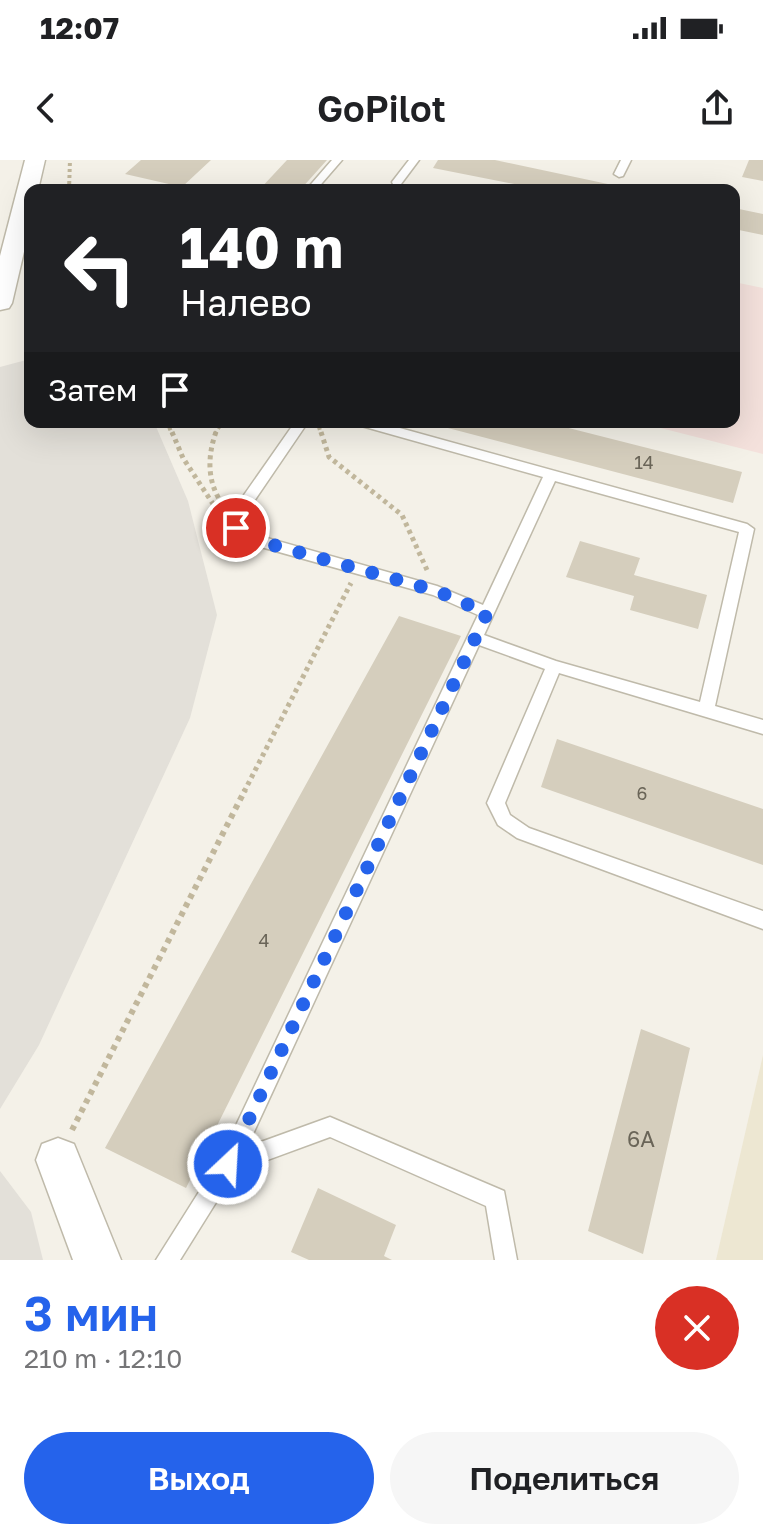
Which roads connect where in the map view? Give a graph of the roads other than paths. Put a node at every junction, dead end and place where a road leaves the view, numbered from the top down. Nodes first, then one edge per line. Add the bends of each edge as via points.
1 (35, 160) edge
2 (337, 160) edge
3 (414, 160) edge
4 (626, 160) edge
5 (619, 174) dead end
6 (397, 182) dead end
7 (29, 184) edge
8 (316, 184) edge
9 (24, 205) edge
10 (0, 303) edge
11 (298, 428) edge
12 (384, 428) edge
13 (551, 475) junction
14 (487, 613) junction
15 (475, 638) junction
16 (554, 666) junction
17 (706, 710) junction
18 (763, 727) edge
19 (763, 920) edge
20 (58, 1160) road end
21 (228, 1164) junction
22 (97, 1260) edge
23 (167, 1260) edge
24 (506, 1260) edge

1 - 7 street
2 - 8 lane
3 - 6 lane
4 - 5 lane
9 - 10 street
11 - 14 lane via 237,515 236,528 248,538 437,591
12 - 13 lane
13 - 14 lane
13 - 17 lane via 747,529
14 - 15 lane
15 - 16 lane
15 - 21 lane
16 - 17 lane
16 - 19 lane via 496,803 504,820 523,833
17 - 18 lane
20 - 22 street
21 - 23 lane
21 - 24 lane via 330,1127 496,1199

